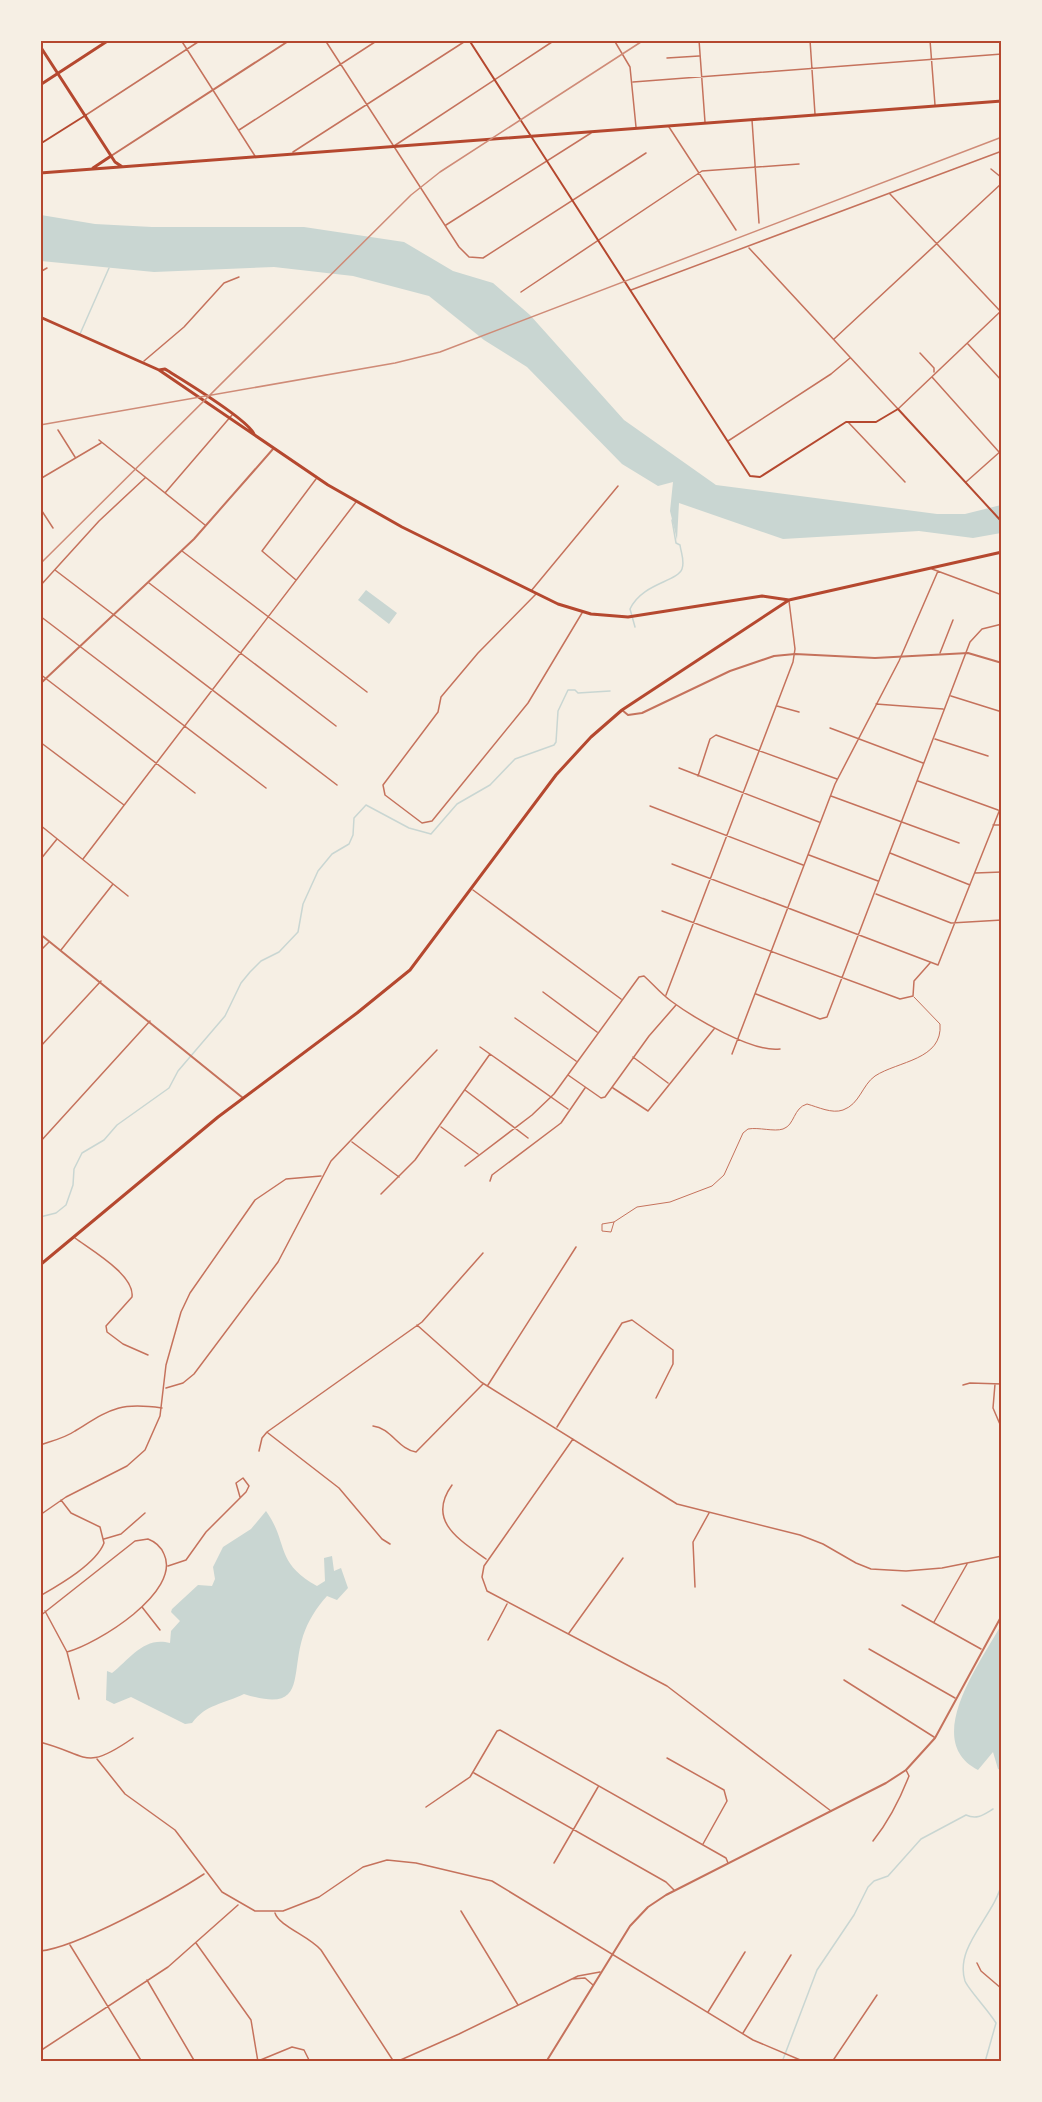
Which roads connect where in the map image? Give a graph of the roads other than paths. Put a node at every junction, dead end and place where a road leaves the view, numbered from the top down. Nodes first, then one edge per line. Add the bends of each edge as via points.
1 (110, 40) edge
2 (181, 40) edge
3 (201, 40) edge
4 (290, 40) edge
5 (325, 40) edge
6 (378, 40) edge
7 (468, 40) edge
8 (555, 40) edge
9 (614, 40) edge
10 (699, 40) edge
11 (810, 40) edge
12 (930, 40) edge
13 (40, 46) edge
14 (187, 50) junction
15 (1002, 54) edge
16 (700, 56) junction
17 (667, 58) dead end
18 (932, 59) junction
19 (340, 65) junction
20 (812, 68) junction
21 (58, 74) junction
22 (702, 76) junction
23 (495, 80) junction
24 (633, 82) junction
25 (40, 85) edge
26 (213, 90) junction
27 (1002, 101) edge
28 (367, 105) junction
29 (935, 106) junction
30 (816, 115) junction
31 (86, 116) junction
32 (752, 120) junction
33 (705, 123) junction
34 (669, 126) junction
35 (636, 128) junction
36 (239, 130) junction
37 (592, 132) junction
38 (531, 136) junction
39 (40, 144) edge
40 (393, 147) junction
41 (1002, 151) edge
42 (646, 153) dead end
43 (290, 154) junction
44 (111, 156) junction
45 (255, 157) junction
46 (546, 160) junction
47 (799, 164) dead end
48 (123, 167) junction
49 (755, 167) junction
50 (991, 168) dead end
51 (86, 170) junction
52 (40, 173) edge
53 (699, 173) junction
54 (1002, 178) edge
55 (1002, 183) edge
56 (890, 194) junction
57 (572, 201) junction
58 (759, 223) dead end
59 (445, 226) junction
60 (736, 230) dead end
61 (598, 240) junction
62 (936, 244) junction
63 (748, 247) junction
64 (47, 268) dead end
65 (40, 272) edge
66 (239, 277) dead end
67 (630, 291) junction
68 (521, 292) dead end
69 (1001, 312) edge
70 (41, 319) edge
71 (834, 340) junction
72 (966, 343) junction
73 (920, 353) dead end
74 (850, 358) junction
75 (143, 362) junction
76 (159, 370) junction
77 (933, 375) junction
78 (1002, 381) edge
79 (898, 409) junction
80 (232, 414) junction
81 (229, 418) junction
82 (847, 421) junction
83 (58, 430) dead end
84 (254, 434) junction
85 (99, 440) dead end
86 (727, 441) junction
87 (102, 442) junction
88 (273, 449) junction
89 (1000, 451) edge
90 (76, 458) junction
91 (146, 477) junction
92 (316, 478) junction
93 (40, 479) edge
94 (905, 482) dead end
95 (966, 483) junction
96 (618, 486) dead end
97 (165, 493) junction
98 (356, 502) junction
99 (40, 508) edge
100 (1002, 522) edge
101 (206, 526) junction
102 (53, 528) dead end
103 (182, 550) junction
104 (1000, 552) edge
105 (932, 569) junction
106 (56, 570) junction
107 (938, 571) junction
108 (296, 580) junction
109 (148, 582) junction
110 (40, 586) edge
111 (530, 591) junction
112 (536, 594) junction
113 (1002, 594) edge
114 (789, 600) junction
115 (582, 612) junction
116 (114, 614) junction
117 (40, 616) edge
118 (268, 616) junction
119 (953, 620) dead end
120 (1002, 624) edge
121 (80, 646) junction
122 (240, 653) junction
123 (965, 653) junction
124 (795, 654) junction
125 (940, 654) junction
126 (901, 657) junction
127 (1002, 663) edge
128 (40, 674) edge
129 (46, 678) junction
130 (40, 684) edge
131 (212, 690) junction
132 (367, 692) dead end
133 (949, 696) junction
134 (876, 704) junction
135 (776, 706) junction
136 (622, 710) junction
137 (944, 710) junction
138 (799, 712) dead end
139 (1002, 712) edge
140 (184, 726) junction
141 (336, 726) dead end
142 (831, 728) dead end
143 (858, 738) junction
144 (933, 739) junction
145 (40, 742) edge
146 (759, 750) junction
147 (988, 756) dead end
148 (157, 763) junction
149 (924, 763) junction
150 (679, 768) dead end
151 (698, 776) junction
152 (837, 779) junction
153 (917, 780) junction
154 (337, 785) dead end
155 (266, 789) dead end
156 (195, 793) dead end
157 (743, 793) junction
158 (830, 796) junction
159 (1002, 804) edge
160 (125, 806) junction
161 (650, 806) dead end
162 (999, 811) junction
163 (820, 822) junction
164 (901, 822) junction
165 (40, 825) edge
166 (993, 825) junction
167 (1002, 825) edge
168 (726, 836) junction
169 (57, 838) junction
170 (959, 843) dead end
171 (890, 853) junction
172 (808, 855) junction
173 (83, 859) junction
174 (40, 860) edge
175 (672, 864) dead end
176 (804, 865) junction
177 (1002, 872) edge
178 (975, 873) junction
179 (710, 879) junction
180 (879, 882) junction
181 (113, 883) junction
182 (970, 885) junction
183 (471, 888) junction
184 (874, 893) junction
185 (128, 896) dead end
186 (787, 908) junction
187 (662, 911) dead end
188 (1002, 920) edge
189 (694, 922) junction
190 (956, 922) junction
191 (40, 933) edge
192 (858, 935) junction
193 (50, 941) junction
194 (61, 950) junction
195 (40, 951) edge
196 (771, 951) junction
197 (930, 963) junction
198 (842, 978) junction
199 (101, 981) junction
200 (543, 992) dead end
201 (755, 994) junction
202 (666, 996) junction
203 (913, 996) junction
204 (622, 999) junction
205 (677, 1005) junction
206 (516, 1018) dead end
207 (150, 1021) junction
208 (715, 1028) junction
209 (598, 1032) junction
210 (738, 1037) junction
211 (40, 1047) edge
212 (480, 1047) dead end
213 (780, 1049) dead end
214 (436, 1050) dead end
215 (490, 1054) junction
216 (732, 1054) dead end
217 (633, 1057) junction
218 (576, 1062) junction
219 (568, 1074) junction
220 (669, 1083) junction
221 (585, 1087) junction
222 (612, 1087) junction
223 (465, 1090) junction
224 (550, 1096) junction
225 (243, 1098) junction
226 (569, 1110) junction
227 (439, 1126) junction
228 (515, 1127) junction
229 (528, 1138) dead end
230 (351, 1141) junction
231 (40, 1142) edge
232 (479, 1154) junction
233 (465, 1166) dead end
234 (321, 1176) junction
235 (399, 1178) junction
236 (490, 1181) dead end
237 (381, 1194) dead end
238 (614, 1222) junction
239 (75, 1238) junction
240 (576, 1247) dead end
241 (483, 1253) dead end
242 (40, 1265) edge
243 (417, 1325) junction
244 (148, 1355) dead end
245 (484, 1384) junction
246 (994, 1384) junction
247 (1002, 1384) edge
248 (963, 1385) dead end
249 (488, 1386) junction
250 (164, 1388) junction
251 (656, 1398) dead end
252 (162, 1408) junction
253 (373, 1426) dead end
254 (557, 1427) junction
255 (1002, 1429) edge
256 (267, 1432) junction
257 (574, 1437) junction
258 (40, 1445) edge
259 (259, 1451) dead end
260 (452, 1485) dead end
261 (240, 1497) junction
262 (61, 1500) junction
263 (709, 1512) junction
264 (145, 1513) dead end
265 (40, 1515) edge
266 (104, 1539) junction
267 (390, 1544) dead end
268 (1002, 1556) edge
269 (623, 1558) dead end
270 (488, 1560) junction
271 (968, 1563) junction
272 (167, 1566) junction
273 (695, 1587) dead end
274 (40, 1596) edge
275 (507, 1604) junction
276 (902, 1605) dead end
277 (141, 1606) junction
278 (40, 1609) edge
279 (45, 1610) junction
280 (1002, 1615) edge
281 (40, 1616) edge
282 (934, 1623) junction
283 (160, 1630) dead end
284 (568, 1634) junction
285 (488, 1640) dead end
286 (869, 1649) dead end
287 (982, 1650) junction
288 (67, 1652) junction
289 (844, 1680) dead end
290 (956, 1698) junction
291 (79, 1699) dead end
292 (133, 1738) dead end
293 (935, 1738) junction
294 (40, 1742) edge
295 (667, 1758) dead end
296 (97, 1759) junction
297 (906, 1770) junction
298 (473, 1772) junction
299 (598, 1786) junction
300 (426, 1807) dead end
301 (832, 1811) junction
302 (573, 1829) junction
303 (873, 1841) dead end
304 (703, 1845) junction
305 (555, 1863) dead end
306 (729, 1864) junction
307 (205, 1873) junction
308 (674, 1891) junction
309 (239, 1904) junction
310 (461, 1911) dead end
311 (275, 1913) junction
312 (196, 1943) junction
313 (69, 1944) junction
314 (40, 1951) edge
315 (745, 1952) dead end
316 (611, 1956) junction
317 (791, 1956) dead end
318 (977, 1963) dead end
319 (601, 1972) junction
320 (147, 1980) junction
321 (571, 1980) junction
322 (593, 1985) junction
323 (1002, 1989) edge
324 (877, 1995) dead end
325 (518, 2006) junction
326 (106, 2007) junction
327 (708, 2013) junction
328 (743, 2034) junction
329 (40, 2051) edge
330 (142, 2061) edge
331 (195, 2061) edge
332 (258, 2061) edge
333 (310, 2061) edge
334 (395, 2061) edge
335 (546, 2061) edge
336 (805, 2061) edge
337 (832, 2061) edge

1 - 21 main road
2 - 14 street
3 - 14 street
4 - 26 street
5 - 19 street
6 - 19 street
7 - 23 main road
7 - 28 street
8 - 23 street
9 - 24 street via 630,67
10 - 16 street
11 - 20 street
12 - 18 street
13 - 21 main road
14 - 26 street
14 - 31 street
15 - 18 street
16 - 17 street
16 - 22 street
18 - 20 street
18 - 29 street
19 - 28 street
19 - 36 street
20 - 22 street
20 - 30 street
21 - 25 main road
21 - 31 main road
22 - 24 street
22 - 33 street
23 - 38 main road
23 - 40 street
24 - 35 street
26 - 36 street
26 - 44 street
27 - 29 main road
28 - 40 street
28 - 43 street
29 - 30 main road
30 - 32 main road
31 - 39 main road
31 - 44 main road
32 - 33 main road
32 - 49 street
33 - 34 main road
34 - 35 main road
34 - 53 street
35 - 37 main road
36 - 45 street
37 - 38 main road
37 - 46 street
38 - 40 main road
38 - 46 main road
40 - 43 main road
40 - 59 street
41 - 56 street
42 - 57 street
43 - 45 main road
44 - 48 main road
44 - 51 main road
45 - 48 main road
46 - 57 main road
46 - 59 street
47 - 49 street
48 - 51 main road
49 - 53 street
49 - 58 street
50 - 54 street
51 - 52 main road
53 - 60 street
53 - 61 street
55 - 62 street
56 - 62 street
56 - 63 street
57 - 59 street via 483,258 465,254
57 - 61 main road
61 - 67 main road
61 - 68 street
62 - 69 street
62 - 71 street
63 - 67 street
63 - 71 street
64 - 65 street
66 - 75 street via 224,283
67 - 86 main road
69 - 72 street
70 - 75 main road
71 - 74 street
72 - 77 street
72 - 78 street
73 - 77 street via 933,368
74 - 79 street
74 - 86 street
75 - 76 main road
76 - 80 main road via 175,375
76 - 81 main road
77 - 79 street
77 - 89 street via 934,381
79 - 82 main road via 876,422
79 - 95 main road
80 - 81 street
80 - 84 main road
81 - 84 main road
81 - 97 street
82 - 86 main road via 757,478 750,476
82 - 94 street
83 - 90 street
84 - 88 main road
85 - 87 street
87 - 90 street
87 - 91 street
88 - 92 main road
88 - 101 street
89 - 95 street
90 - 93 street
91 - 97 street
91 - 106 street
92 - 98 main road
92 - 108 street via 262,551
95 - 100 main road
96 - 111 street
97 - 101 street
98 - 108 street
98 - 111 main road
99 - 102 street
101 - 103 street
103 - 109 street
103 - 118 street
104 - 105 main road
105 - 107 street
105 - 114 main road
106 - 110 street
106 - 116 street
107 - 113 street
107 - 126 street
108 - 118 street
109 - 116 street
109 - 122 street
111 - 112 main road
112 - 115 main road
112 - 115 street via 441,697 438,712 383,785 385,795 422,823 432,821 528,704
114 - 115 main road via 762,596 628,617
114 - 124 street
114 - 136 main road
116 - 121 street
116 - 131 street
117 - 121 street
118 - 122 street
118 - 132 street
119 - 125 street
120 - 123 street via 982,629
121 - 129 street
121 - 140 street
122 - 131 street
122 - 141 street
123 - 125 street
123 - 127 street
123 - 133 street
124 - 126 street
124 - 135 street
124 - 136 street via 749,663 642,713 630,715
125 - 126 street
126 - 134 street
128 - 129 street
129 - 130 street
129 - 148 street
131 - 140 street
131 - 154 street
133 - 137 street
133 - 139 street
134 - 137 street
134 - 143 street
135 - 138 street
135 - 146 street
136 - 183 main road via 564,765
137 - 144 street
140 - 148 street
140 - 155 street
142 - 143 street
143 - 149 street
143 - 152 street
144 - 147 street
144 - 149 street
145 - 160 street
146 - 151 street via 711,737
146 - 152 street
146 - 157 street
148 - 156 street
148 - 160 street
149 - 153 street
150 - 151 street
151 - 157 street
152 - 158 street
153 - 162 street
153 - 164 street
157 - 163 street
157 - 168 street
158 - 163 street
158 - 164 street
159 - 162 street
160 - 173 street
161 - 168 street
162 - 166 street
163 - 172 street
164 - 170 street
164 - 171 street
165 - 169 street
166 - 167 street
166 - 178 street
168 - 176 street
168 - 179 street
169 - 173 street
169 - 174 street
171 - 180 street
171 - 182 street
172 - 176 street
172 - 180 street
173 - 181 street
175 - 179 street
176 - 186 street
177 - 178 street
178 - 182 street
179 - 186 street
179 - 189 street
180 - 184 street
181 - 185 street
181 - 194 street
182 - 190 street
183 - 204 street
183 - 225 main road via 404,975
184 - 190 street
184 - 192 street
186 - 192 street
186 - 196 street
187 - 189 street
188 - 190 street
189 - 196 street
189 - 202 street
190 - 197 street via 940,963
191 - 193 street
192 - 197 street
192 - 198 street
193 - 194 street
193 - 195 street
194 - 199 street
196 - 198 street
196 - 201 street
197 - 203 street via 914,981
198 - 201 street via 824,1020
198 - 203 street via 896,998
199 - 207 street
199 - 211 street
200 - 209 street
201 - 210 street
202 - 204 street via 644,976
202 - 205 street
203 - 238 lane via 939,1024 939,1039 934,1048 876,1076 846,1108 831,1111 807,1104 795,1112 790,1125 782,1130 748,1129 719,1181 670,1202 637,1207
204 - 209 street
205 - 208 street
205 - 217 street
206 - 218 street
207 - 225 street
207 - 231 street
208 - 210 street
208 - 220 street
209 - 218 street
210 - 213 street via 759,1049
210 - 216 street
212 - 215 street
214 - 230 street
215 - 223 street
215 - 224 street
217 - 220 street
217 - 222 street
218 - 219 street
219 - 221 street
219 - 224 street
220 - 222 street via 647,1112
221 - 222 street via 603,1098
221 - 226 street
223 - 227 street
223 - 228 street
224 - 226 street
224 - 228 street
225 - 239 main road
226 - 236 street via 561,1124 492,1175
227 - 232 street
227 - 235 street
228 - 229 street
228 - 232 street
230 - 234 street
230 - 235 street
232 - 233 street
234 - 250 street via 282,1256 249,1303 190,1379
234 - 250 street via 286,1179 249,1208 185,1301 166,1365
235 - 237 street
238 - 238 lane via 602,1224 603,1231 611,1232
239 - 242 main road
239 - 244 street via 130,1283 132,1297 106,1326 107,1332
240 - 249 street
241 - 243 street
243 - 245 street
243 - 256 street
245 - 249 street
245 - 253 street via 416,1452
246 - 247 street
246 - 248 street
246 - 255 street via 993,1408
249 - 254 street
250 - 252 street
251 - 254 street via 673,1364 673,1350 632,1320 624,1321
252 - 258 street via 115,1408 74,1432
252 - 262 street via 152,1439 137,1458
254 - 257 street
256 - 259 street
256 - 267 street via 339,1488
257 - 263 street via 669,1501
257 - 270 street
260 - 270 street via 443,1503 447,1527
261 - 261 street via 249,1485 243,1478 236,1483
261 - 272 street via 206,1532 186,1560
262 - 265 street
262 - 266 street via 71,1512 97,1524
263 - 271 street via 800,1535 871,1569 906,1571
263 - 273 street via 693,1542
264 - 266 street via 117,1536
266 - 274 street via 98,1554
268 - 271 street
269 - 284 street
270 - 275 street via 482,1572 484,1587
271 - 282 street
272 - 277 street via 164,1581
272 - 279 street via 157,1544 139,1539
275 - 284 street
275 - 285 street
276 - 282 street
277 - 283 street
277 - 288 street via 102,1636
278 - 279 street
279 - 281 street
279 - 288 street
280 - 287 street
282 - 287 street
284 - 301 street via 680,1695
286 - 290 street
287 - 290 street
288 - 291 street
289 - 293 street
290 - 293 street
292 - 296 street
293 - 297 street
294 - 296 street via 82,1759
295 - 304 street via 727,1795
296 - 307 street via 125,1794 175,1830
297 - 301 street
297 - 303 street via 909,1776 904,1789
298 - 299 street via 497,1731
298 - 300 street
298 - 302 street
299 - 302 street
299 - 304 street
301 - 306 street
302 - 305 street
302 - 308 street via 666,1882
304 - 306 street via 726,1858
306 - 308 street
307 - 309 street
307 - 313 street
308 - 316 street via 636,1919
309 - 311 street
309 - 312 street
310 - 325 street
311 - 316 street via 319,1898 363,1867 377,1862 416,1863 498,1883
311 - 334 street via 279,1922 308,1937 321,1950
312 - 320 street
312 - 332 street via 251,2020
313 - 314 street
313 - 326 street
315 - 327 street
316 - 319 street
316 - 327 street
317 - 328 street
318 - 323 street
319 - 321 street via 584,1973
319 - 322 street
320 - 326 street
320 - 331 street
321 - 322 street via 585,1978
321 - 325 street
322 - 335 street
324 - 337 street
325 - 334 street
326 - 329 street
326 - 330 street
327 - 328 street
328 - 336 street
332 - 333 street via 292,2047 304,2050

